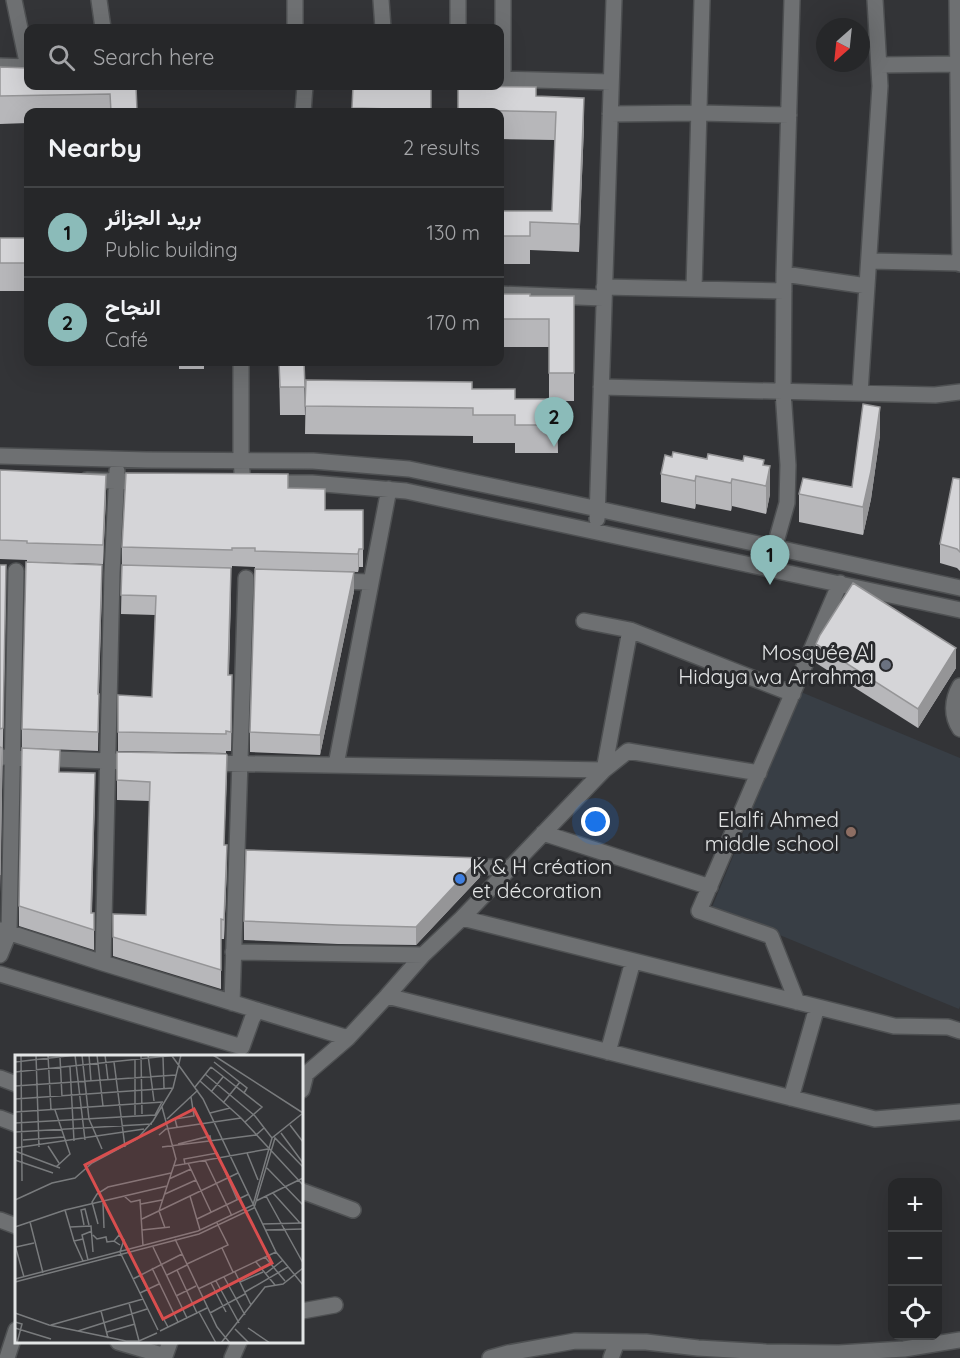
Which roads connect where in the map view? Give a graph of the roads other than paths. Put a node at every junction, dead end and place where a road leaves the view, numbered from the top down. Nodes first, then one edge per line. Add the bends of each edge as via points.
1 (14, 0) edge
2 (99, 0) edge
3 (295, 0) edge
4 (381, 0) edge
5 (458, 0) edge
6 (503, 0) edge
7 (614, 0) edge
8 (702, 0) edge
9 (792, 0) edge
10 (875, 0) edge
11 (957, 0) edge
12 (103, 24) edge
13 (295, 24) edge
14 (383, 24) edge
15 (458, 24) edge
16 (502, 24) edge
17 (959, 45) edge
18 (24, 48) edge
19 (957, 64) junction
20 (879, 65) junction
21 (0, 66) edge
22 (24, 67) edge
23 (504, 79) edge
24 (611, 82) junction
25 (305, 90) edge
26 (303, 108) edge
27 (699, 113) junction
28 (610, 114) junction
29 (789, 115) junction
30 (870, 261) junction
31 (960, 263) edge
32 (784, 274) junction
33 (867, 286) junction
34 (694, 289) junction
35 (784, 291) junction
36 (603, 292) junction
37 (504, 294) edge
38 (241, 366) edge
39 (601, 387) junction
40 (783, 391) junction
41 (861, 393) junction
42 (960, 393) edge
43 (0, 456) edge
44 (117, 459) junction
45 (241, 461) junction
46 (70, 480) edge
47 (117, 481) junction
48 (159, 482) edge
49 (389, 489) junction
50 (597, 509) junction
51 (597, 531) junction
52 (774, 547) junction
53 (768, 568) junction
54 (0, 571) edge
55 (246, 578) dead end
56 (326, 581) edge
57 (371, 582) junction
58 (840, 584) junction
59 (960, 588) edge
60 (960, 609) edge
61 (584, 621) dead end
62 (630, 630) junction
63 (960, 686) edge
64 (793, 694) junction
65 (960, 729) edge
66 (6, 757) edge
67 (107, 761) junction
68 (152, 762) edge
69 (196, 763) edge
70 (240, 763) junction
71 (336, 765) junction
72 (604, 770) junction
73 (759, 773) junction
74 (543, 833) junction
75 (449, 866) edge
76 (508, 868) junction
77 (710, 887) junction
78 (462, 918) junction
79 (4, 931) edge
80 (233, 952) junction
81 (0, 955) edge
82 (423, 955) junction
83 (633, 961) junction
84 (103, 963) junction
85 (0, 974) edge
86 (387, 996) junction
87 (797, 1002) junction
88 (232, 1003) junction
89 (817, 1007) junction
90 (257, 1010) junction
91 (960, 1031) edge
92 (348, 1038) junction
93 (608, 1052) junction
94 (0, 1078) edge
95 (15, 1084) edge
96 (303, 1086) edge
97 (791, 1098) junction
98 (960, 1112) edge
99 (0, 1118) edge
100 (15, 1124) edge
101 (303, 1191) edge
102 (353, 1210) dead end
103 (0, 1220) edge
104 (15, 1226) edge
105 (335, 1305) dead end
106 (303, 1311) edge
107 (15, 1333) edge
108 (960, 1340) edge
109 (617, 1342) junction
110 (127, 1343) edge
111 (238, 1343) edge
112 (167, 1352) edge
113 (7, 1358) edge
114 (232, 1358) edge
115 (490, 1358) edge
116 (611, 1358) edge

1 - 18 street
2 - 12 street
3 - 13 street
4 - 14 street
5 - 15 street
6 - 16 street
7 - 24 street
8 - 27 street
9 - 29 street
10 - 20 street
11 - 17 street
17 - 19 street
19 - 20 street
19 - 31 street
20 - 30 street
21 - 22 street
23 - 24 street
24 - 28 street
25 - 26 street
27 - 28 street
27 - 29 street
27 - 34 street
28 - 36 street
29 - 32 street
30 - 31 street
30 - 33 street
32 - 33 street
32 - 35 street
33 - 41 street
34 - 35 street
34 - 36 street
35 - 40 street
36 - 37 street
36 - 39 street
38 - 45 street
39 - 40 street
39 - 50 street
40 - 41 street
40 - 52 street via 787,503
41 - 42 street
43 - 44 street
44 - 45 street
44 - 47 street
45 - 49 street via 237,482
45 - 50 street via 313,461 409,470
46 - 47 street
47 - 48 street
47 - 67 street
49 - 51 street
49 - 57 street
50 - 51 street
50 - 52 street
51 - 53 street
52 - 53 street
52 - 59 street
53 - 58 street
54 - 66 street via 22,571
55 - 70 street
56 - 57 street
57 - 71 street
58 - 60 street
58 - 64 street
61 - 62 street
62 - 64 street
62 - 72 street
63 - 65 street via 953,707
64 - 73 street
66 - 67 street
66 - 79 street
67 - 68 street
67 - 84 street
69 - 70 street
70 - 71 street
70 - 80 street via 243,858
71 - 72 street
72 - 73 street via 628,751
72 - 74 street
73 - 77 street
74 - 76 street
74 - 77 street
75 - 76 street
76 - 78 street
77 - 87 street via 699,912 771,936
78 - 82 street
78 - 83 street
79 - 81 street
79 - 84 street
80 - 82 street
80 - 88 street
82 - 86 street
83 - 87 street
83 - 93 street
84 - 88 street
85 - 90 street via 242,1047
86 - 92 street
86 - 93 street
87 - 89 street
88 - 90 street
89 - 91 street via 894,1026 948,1027
89 - 97 street
90 - 92 street
92 - 96 street via 306,1074
93 - 97 street
94 - 95 street
97 - 98 street via 875,1119
99 - 100 street
101 - 102 street
103 - 104 street
105 - 106 street
107 - 113 street
108 - 109 street via 839,1353
109 - 115 street via 575,1341
109 - 116 street
110 - 112 street
111 - 114 street

